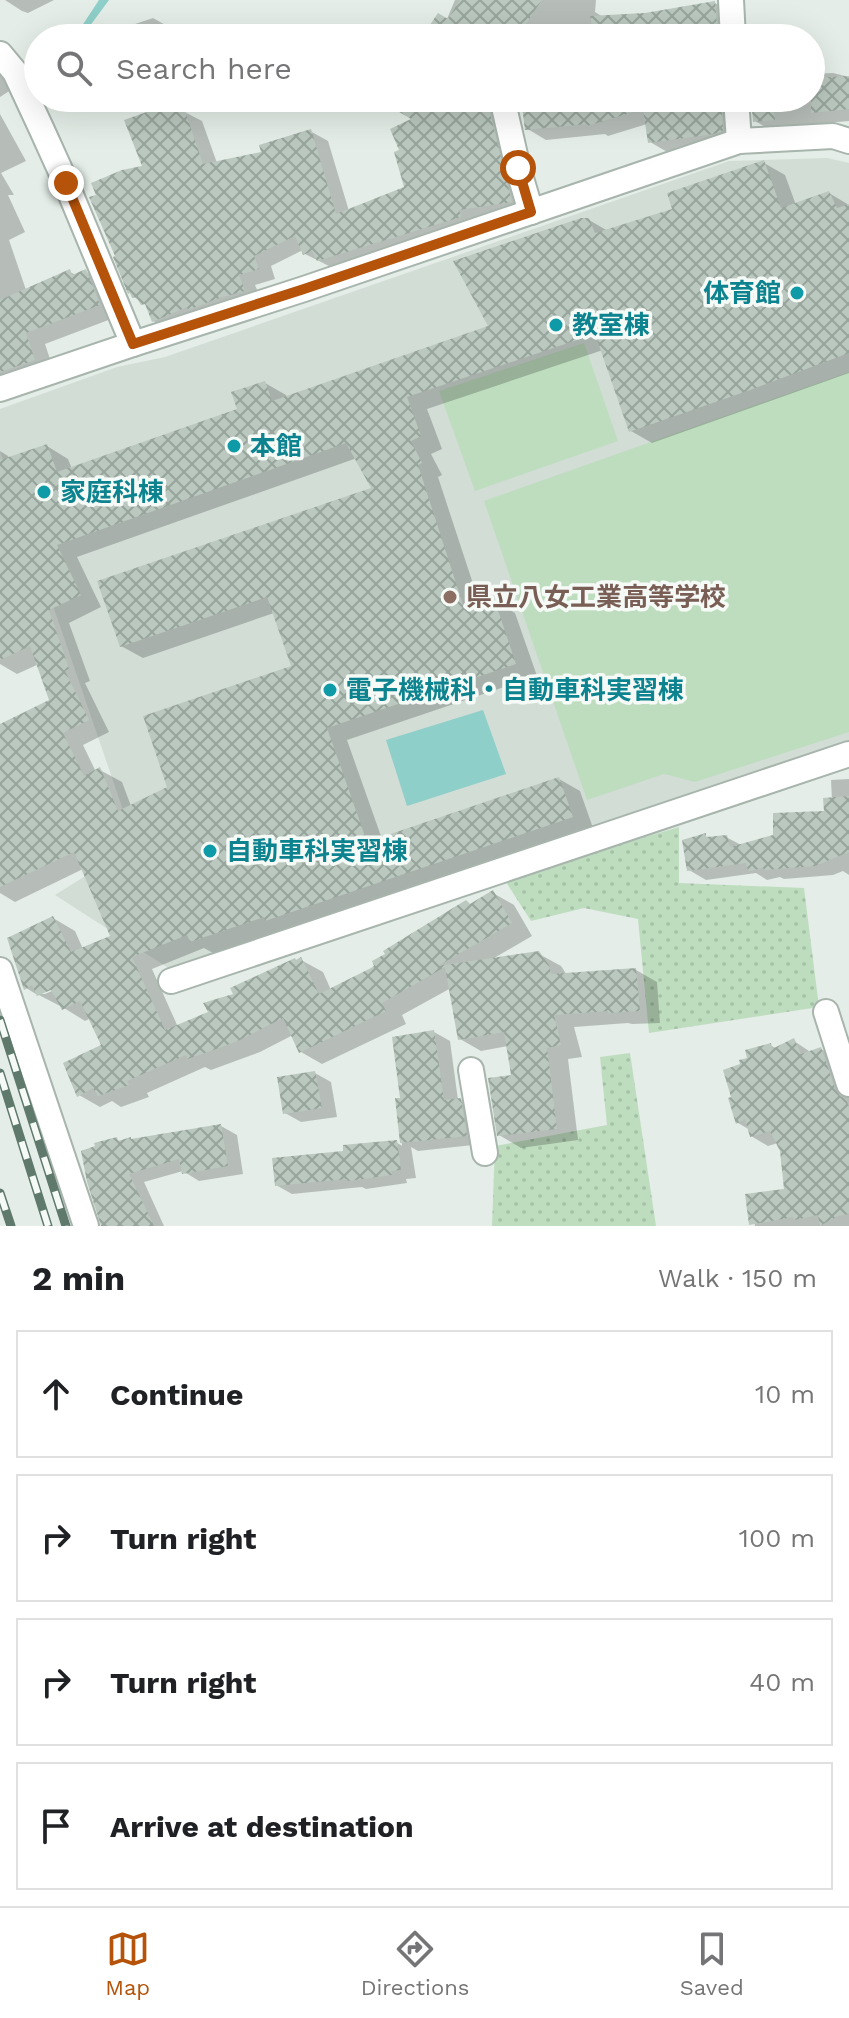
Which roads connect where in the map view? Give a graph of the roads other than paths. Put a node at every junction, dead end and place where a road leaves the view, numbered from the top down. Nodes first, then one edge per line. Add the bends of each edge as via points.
1 (731, 0) edge
2 (732, 24) edge
3 (0, 54) edge
4 (24, 91) edge
5 (34, 112) edge
6 (505, 112) edge
7 (737, 112) edge
8 (739, 141) junction
9 (849, 141) edge
10 (531, 212) junction
11 (133, 344) junction
12 (0, 389) edge
13 (849, 754) edge
14 (0, 970) edge
15 (171, 981) dead end
16 (826, 1012) dead end
17 (471, 1070) dead end
18 (849, 1084) edge
19 (485, 1153) dead end
20 (86, 1226) edge

1 - 2 street
3 - 4 street
5 - 11 street
6 - 10 street
7 - 8 street
8 - 9 street via 833,136
8 - 10 street
10 - 11 street
11 - 12 street
13 - 15 street
14 - 20 street
16 - 18 street
17 - 19 street

